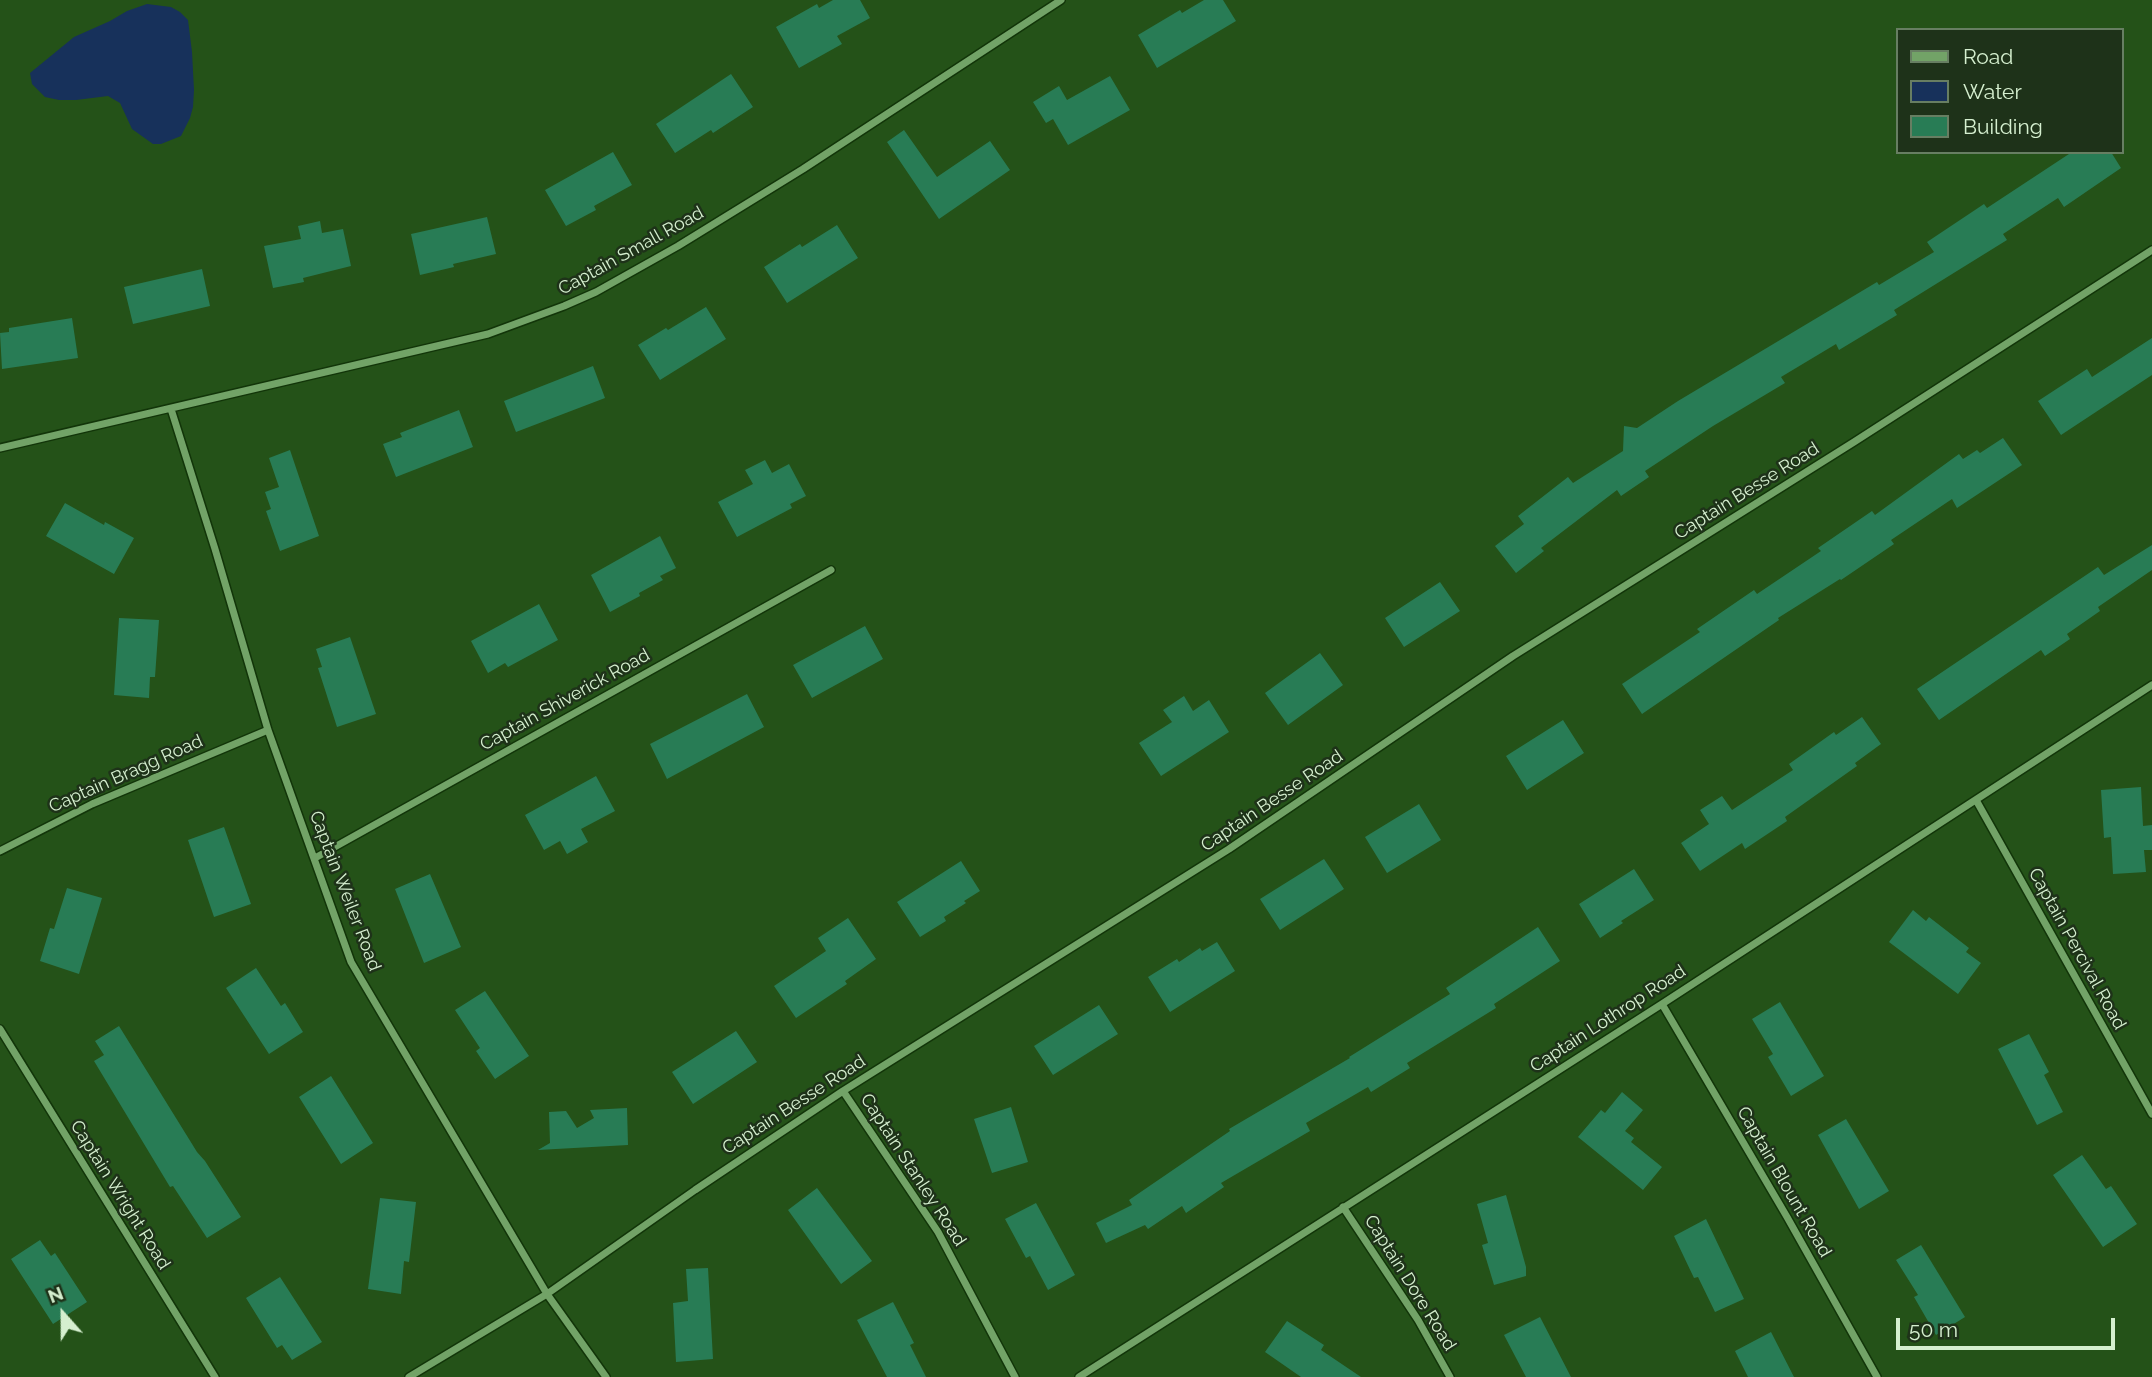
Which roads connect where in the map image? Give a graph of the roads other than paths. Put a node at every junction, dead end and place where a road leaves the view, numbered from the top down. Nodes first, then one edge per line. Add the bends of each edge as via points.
1 (1061, 0) edge
2 (2152, 250) edge
3 (171, 409) junction
4 (0, 448) edge
5 (831, 570) dead end
6 (2152, 685) edge
7 (268, 730) junction
8 (1976, 800) junction
9 (0, 851) edge
10 (314, 858) junction
11 (1662, 1004) junction
12 (0, 1030) edge
13 (843, 1091) junction
14 (2152, 1114) edge
15 (1343, 1207) junction
16 (547, 1294) junction
17 (215, 1377) edge
18 (409, 1377) edge
19 (606, 1377) edge
20 (1015, 1377) edge
21 (1079, 1377) edge
22 (1450, 1377) edge
23 (1877, 1377) edge

1 - 3 street, Captain Small Road via 803,169 596,292 488,334
2 - 13 street, Captain Besse Road via 1514,656 1228,849
3 - 4 street, Captain Small Road
3 - 7 street, Captain Weiler Road
5 - 10 street, Captain Shiverick Road
6 - 8 street, Captain Lothrop Road
7 - 9 street, Captain Bragg Road via 92,804
7 - 10 street, Captain Weiler Road
8 - 11 street, Captain Lothrop Road
8 - 14 street, Captain Percival Road
10 - 16 street, Captain Weiler Road via 351,962
11 - 15 street, Captain Lothrop Road
11 - 23 street, Captain Blount Road
12 - 17 street, Captain Wright Road
13 - 16 street, Captain Besse Road
13 - 20 street, Captain Stanley Road via 938,1231
15 - 21 street, Captain Lothrop Road
15 - 22 street, Captain Dore Road
16 - 18 street, Captain Besse Road
16 - 19 street, Captain Weiler Road

